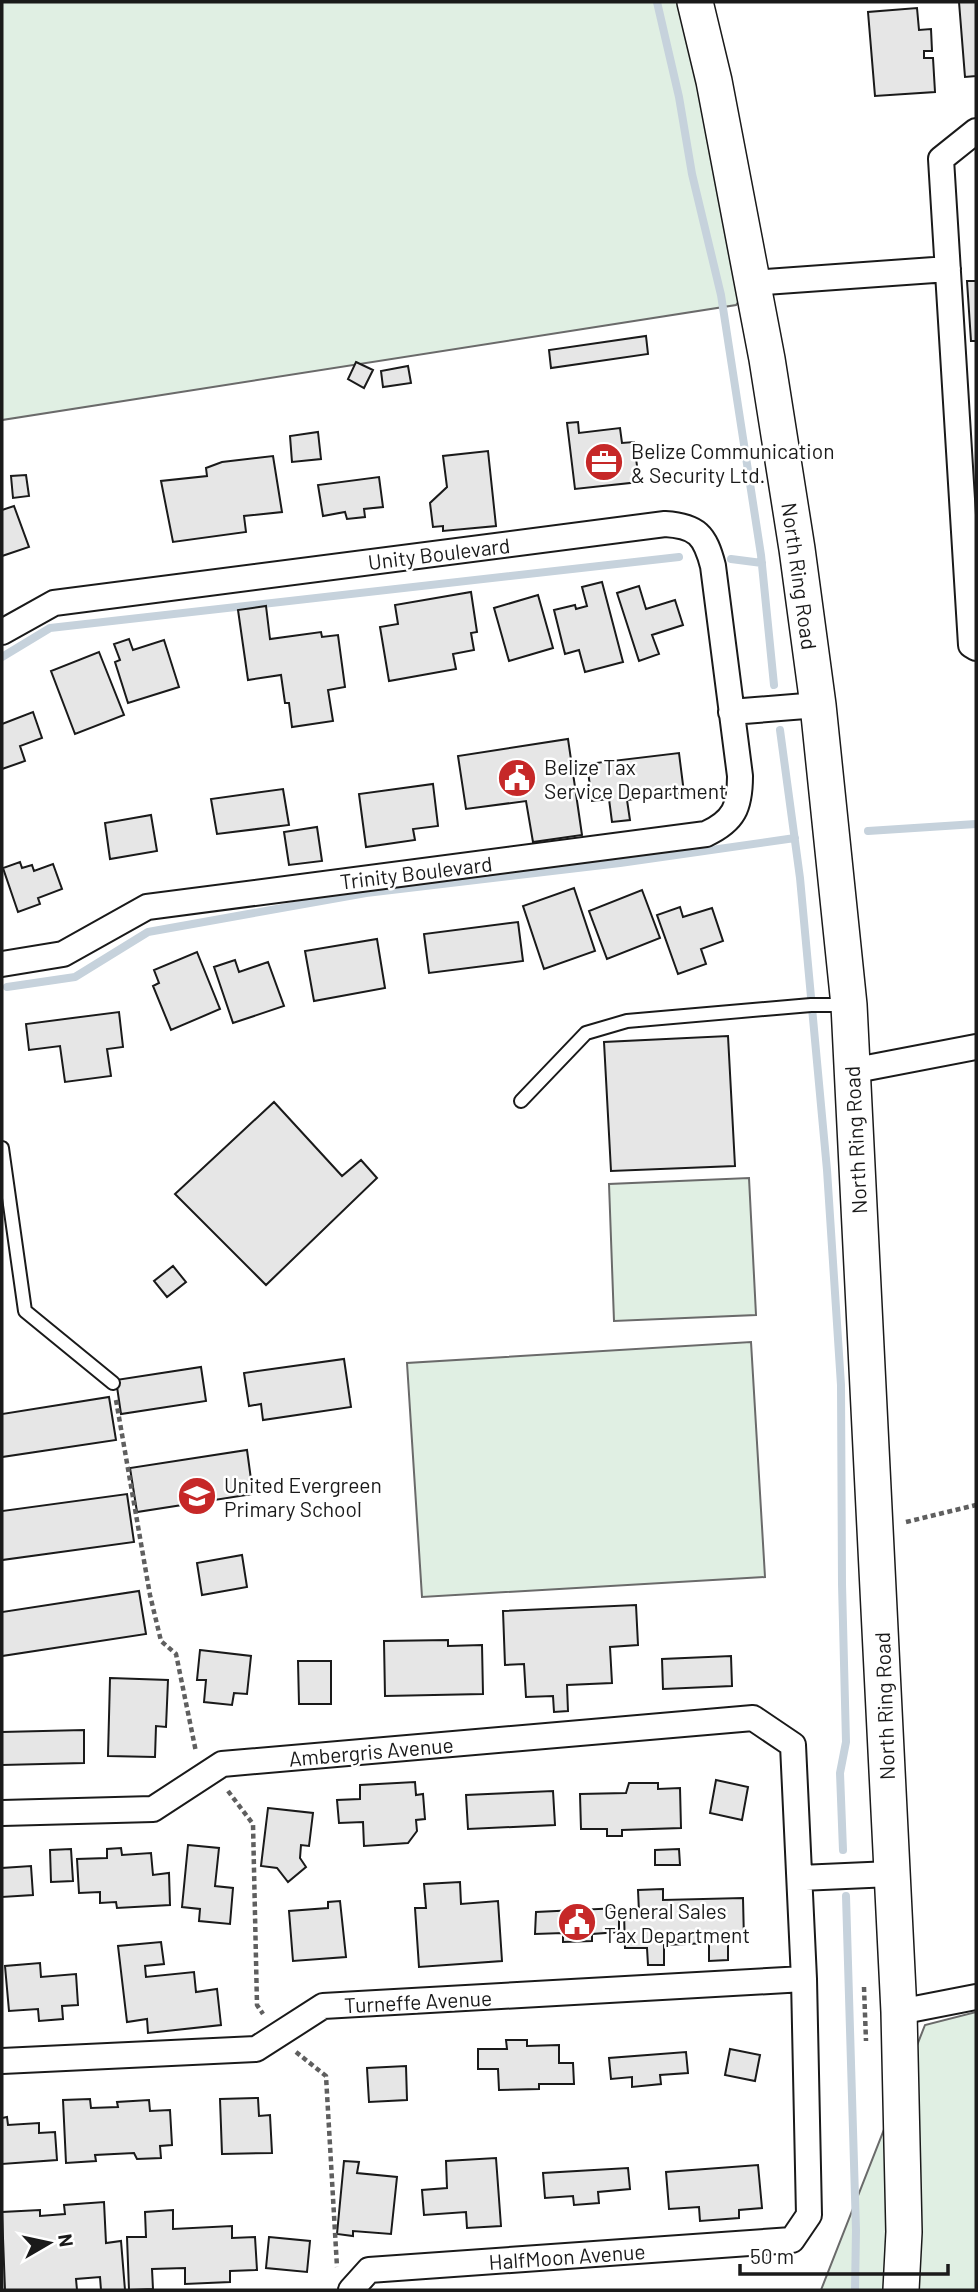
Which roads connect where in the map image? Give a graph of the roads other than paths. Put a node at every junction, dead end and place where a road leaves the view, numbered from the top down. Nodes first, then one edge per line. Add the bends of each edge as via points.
1 (695, 2) edge
2 (976, 131) edge
3 (948, 269) junction
4 (752, 283) junction
5 (967, 400) edge
6 (2, 632) edge
7 (974, 646) edge
8 (818, 705) junction
9 (731, 712) junction
10 (2, 964) edge
11 (849, 1005) junction
12 (976, 1047) edge
13 (851, 1071) junction
14 (522, 1101) dead end
15 (2, 1148) edge
16 (113, 1383) road end
17 (2, 1813) edge
18 (891, 1874) junction
19 (800, 1878) junction
20 (804, 1979) junction
21 (976, 1997) edge
22 (899, 2012) junction
23 (2, 2061) edge
24 (352, 2290) edge
25 (901, 2290) edge

1 - 4 main road, North Ring Road
2 - 3 street via 941,159
3 - 4 street
3 - 5 street
4 - 8 main road, North Ring Road via 768,359
5 - 7 street
6 - 9 street, Unity Boulevard via 54,603 683,525 698,533 709,548
8 - 9 street
8 - 11 main road, North Ring Road
9 - 10 street, Trinity Boulevard via 740,794 734,813 706,834 147,906 63,954
11 - 13 main road, North Ring Road
11 - 14 lane via 627,1021 586,1033
12 - 13 street
13 - 18 main road, North Ring Road
15 - 16 lane via 25,1311
17 - 19 street, Ambergris Avenue via 153,1809 222,1765 753,1718 793,1745
18 - 19 street
18 - 22 main road, North Ring Road
19 - 20 street
20 - 23 street, Turneffe Avenue via 323,2006 256,2049
20 - 24 street, HalfMoon Avenue via 808,2215 792,2240 369,2270
21 - 22 street
22 - 25 main road, North Ring Road

